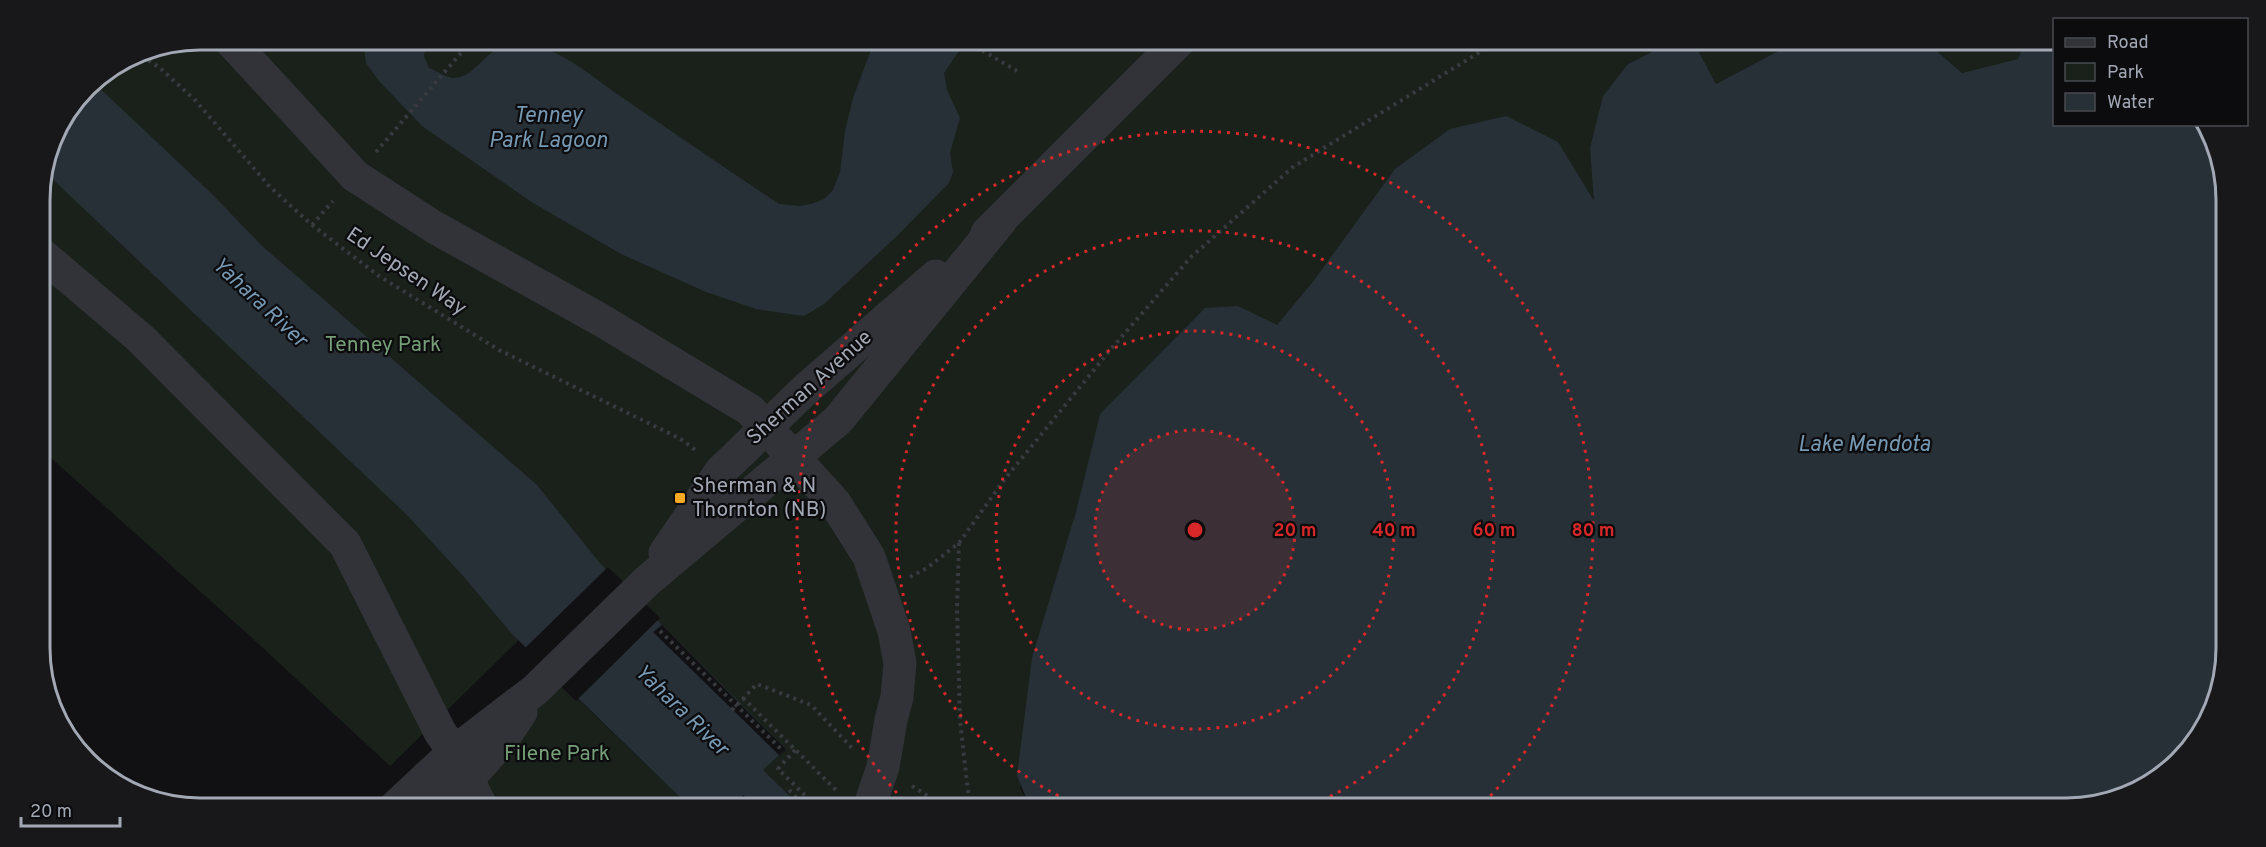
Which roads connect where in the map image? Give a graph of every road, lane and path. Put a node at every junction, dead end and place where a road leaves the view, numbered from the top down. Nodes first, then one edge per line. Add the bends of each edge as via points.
1 (239, 50) edge
2 (463, 50) edge
3 (979, 50) edge
4 (1170, 50) edge
5 (1483, 50) edge
6 (146, 59) edge
7 (1017, 71) dead end
8 (369, 160) dead end
9 (336, 198) dead end
10 (1002, 219) junction
11 (312, 225) junction
12 (50, 262) edge
13 (765, 427) junction
14 (705, 457) dead end
15 (794, 457) junction
16 (959, 543) junction
17 (646, 582) junction
18 (881, 590) junction
19 (660, 631) dead end
20 (740, 702) junction
21 (732, 710) dead end
22 (849, 746) dead end
23 (781, 749) dead end
24 (795, 750) junction
25 (460, 766) junction
26 (789, 790) dead end
27 (925, 794) dead end
28 (858, 797) joint
29 (410, 798) edge
30 (446, 798) edge
31 (477, 798) edge
32 (797, 798) edge
33 (807, 798) edge
34 (929, 798) edge
35 (969, 798) edge

1 - 13 street via 355,176 434,227 601,320 750,410
2 - 8 path
3 - 7 path
4 - 10 street, Sherman Avenue
5 - 16 path via 1293,167 1191,257 1004,480
6 - 11 path, Ed Jepsen Way via 195,100 270,187
9 - 11 path
10 - 13 street, Sherman Avenue
10 - 15 street, Sherman Avenue via 838,420
11 - 14 path, Ed Jepsen Way via 379,276 499,350 679,438
12 - 25 street via 140,338 345,544
13 - 15 street
13 - 17 street, Sherman Avenue via 721,471
15 - 17 street, Sherman Avenue
15 - 18 street via 852,528 869,557
16 - 18 path via 927,568
16 - 35 path via 960,721
17 - 25 street, Sherman Avenue via 535,690 501,742
18 - 28 street via 900,663 897,698 882,767
19 - 20 path
20 - 21 path
20 - 22 path via 757,684 812,705
20 - 23 path
20 - 24 path
24 - 28 path
24 - 33 path via 778,769
25 - 29 street, Sherman Avenue
25 - 30 street, Sherman Avenue
25 - 31 street
26 - 32 path
27 - 34 path

